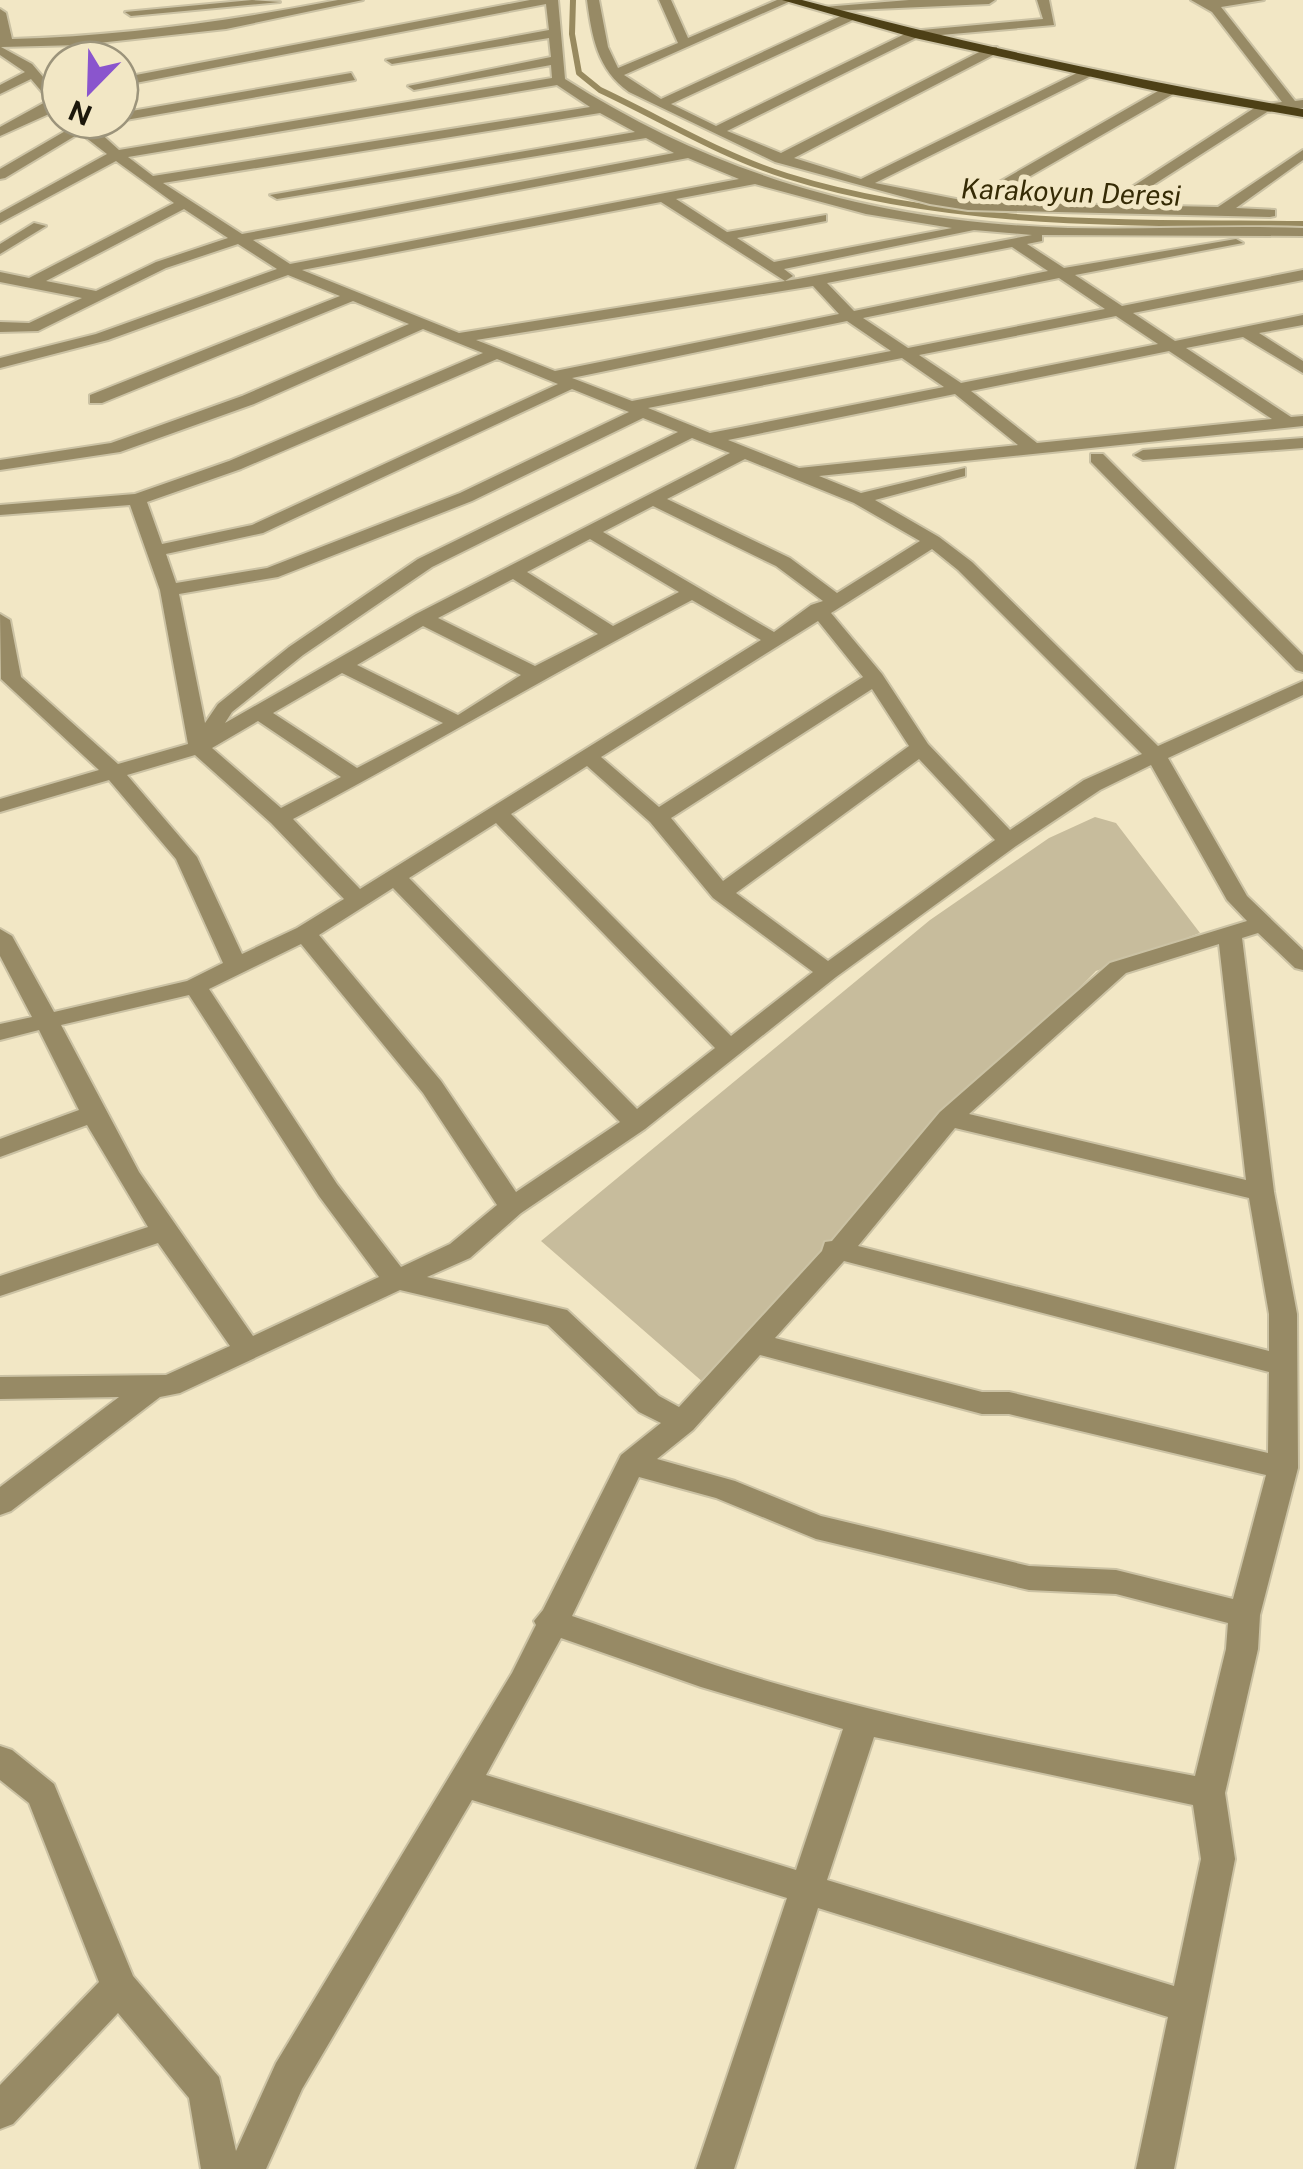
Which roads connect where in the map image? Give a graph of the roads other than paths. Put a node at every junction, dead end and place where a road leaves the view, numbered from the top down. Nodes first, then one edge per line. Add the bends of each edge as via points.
1 (357, 0) edge
2 (550, 0) edge
3 (593, 0) edge
4 (665, 0) edge
5 (788, 0) edge
6 (990, 0) edge
7 (1044, 0) edge
8 (1258, 0) edge
9 (1204, 2) edge
10 (339, 3) junction
11 (814, 8) junction
12 (131, 12) dead end
13 (0, 13) edge
14 (849, 18) junction
15 (555, 33) junction
16 (915, 34) junction
17 (2, 44) edge
18 (686, 45) junction
19 (993, 50) junction
20 (392, 60) dead end
21 (556, 60) junction
22 (1089, 72) junction
23 (33, 73) junction
24 (615, 74) junction
25 (352, 77) dead end
26 (140, 78) edge
27 (559, 80) junction
28 (40, 81) edge
29 (414, 86) dead end
30 (0, 90) edge
31 (1170, 90) junction
32 (660, 104) junction
33 (1299, 107) edge
34 (40, 108) edge
35 (1264, 108) junction
36 (599, 109) junction
37 (140, 114) edge
38 (717, 131) junction
39 (0, 132) edge
40 (649, 134) junction
41 (56, 140) edge
42 (99, 140) edge
43 (689, 154) junction
44 (1303, 154) edge
45 (116, 155) junction
46 (780, 159) junction
47 (0, 176) edge
48 (750, 180) junction
49 (150, 181) junction
50 (864, 183) junction
51 (277, 196) dead end
52 (665, 198) junction
53 (185, 202) junction
54 (968, 206) junction
55 (1107, 209) junction
56 (1222, 212) junction
57 (1287, 214) dead end
58 (821, 218) dead end
59 (0, 219) edge
60 (982, 225) junction
61 (40, 226) dead end
62 (1066, 232) junction
63 (1302, 232) edge
64 (722, 237) junction
65 (242, 238) junction
66 (1014, 242) junction
67 (0, 250) edge
68 (771, 267) junction
69 (288, 270) junction
70 (1062, 272) junction
71 (1303, 275) edge
72 (0, 277) edge
73 (806, 281) junction
74 (31, 283) junction
75 (93, 294) junction
76 (352, 296) junction
77 (1118, 308) junction
78 (850, 316) junction
79 (1303, 320) edge
80 (419, 325) junction
81 (0, 327) edge
82 (1243, 330) junction
83 (450, 338) junction
84 (1169, 345) junction
85 (902, 352) junction
86 (493, 355) junction
87 (0, 363) edge
88 (1303, 368) edge
89 (559, 381) junction
90 (958, 389) junction
91 (96, 399) dead end
92 (634, 410) junction
93 (1296, 422) edge
94 (691, 432) junction
95 (711, 438) junction
96 (1303, 442) edge
97 (1032, 448) junction
98 (745, 452) junction
99 (1097, 458) junction
100 (0, 465) edge
101 (798, 474) junction
102 (137, 499) junction
103 (860, 499) junction
104 (654, 500) junction
105 (0, 510) edge
106 (590, 532) junction
107 (933, 540) junction
108 (158, 550) junction
109 (514, 572) junction
110 (170, 590) junction
111 (691, 594) junction
112 (826, 605) junction
113 (423, 618) junction
114 (0, 620) edge
115 (612, 634) junction
116 (772, 638) junction
117 (342, 666) junction
118 (1303, 666) edge
119 (536, 674) junction
120 (874, 678) junction
121 (6, 681) edge
122 (1303, 687) edge
123 (256, 711) junction
124 (459, 723) junction
125 (199, 747) junction
126 (920, 748) junction
127 (586, 755) junction
128 (1157, 757) junction
129 (111, 769) junction
130 (355, 776) junction
131 (0, 806) edge
132 (498, 813) junction
133 (658, 817) junction
134 (279, 818) junction
135 (1008, 841) junction
136 (396, 878) junction
137 (720, 893) junction
138 (357, 898) junction
139 (1262, 924) junction
140 (305, 932) junction
141 (0, 936) edge
142 (1230, 936) junction
143 (1303, 964) edge
144 (237, 968) junction
145 (828, 972) junction
146 (195, 986) junction
147 (48, 1018) junction
148 (0, 1032) edge
149 (729, 1048) junction
150 (93, 1114) junction
151 (949, 1118) junction
152 (636, 1123) junction
153 (0, 1148) edge
154 (1261, 1192) junction
155 (512, 1207) junction
156 (164, 1232) junction
157 (835, 1250) junction
158 (396, 1280) junction
159 (0, 1286) edge
160 (1293, 1316) edge
161 (754, 1342) junction
162 (249, 1351) junction
163 (1283, 1366) junction
164 (154, 1386) junction
165 (0, 1388) edge
166 (683, 1422) junction
167 (631, 1463) junction
168 (1282, 1468) junction
169 (0, 1503) edge
170 (1244, 1615) junction
171 (550, 1621) junction
172 (864, 1719) junction
173 (0, 1760) edge
174 (467, 1784) junction
175 (1208, 1793) junction
176 (810, 1891) junction
177 (119, 1987) junction
178 (1185, 2006) junction
179 (0, 2112) edge
180 (220, 2169) edge
181 (247, 2169) edge
182 (715, 2169) edge
183 (1156, 2169) edge

1 - 10 street
2 - 15 street
2 - 26 street
3 - 24 street via 600,44
4 - 18 street
5 - 11 main road
5 - 18 street
6 - 11 street
7 - 16 street via 1050,22
8 - 9 street
9 - 33 street
10 - 12 street
10 - 17 street via 143,35
11 - 14 main road
13 - 17 street
14 - 16 main road
14 - 32 street
15 - 20 street
15 - 21 street
16 - 19 main road
16 - 38 street
17 - 23 street
18 - 24 street
19 - 22 main road
19 - 46 street
21 - 27 street
21 - 29 street
22 - 31 main road
22 - 50 street
23 - 28 street
23 - 30 street
24 - 32 street
25 - 37 street
27 - 36 street
27 - 45 street
31 - 35 main road
31 - 54 street
32 - 38 street
33 - 35 street
34 - 39 street
35 - 55 street
36 - 40 street
36 - 49 street
38 - 46 street
40 - 43 street
40 - 51 street
41 - 47 street
42 - 45 street
43 - 48 street
43 - 65 street
44 - 56 street
45 - 49 street
45 - 59 street
46 - 50 street
48 - 52 street
48 - 60 street via 861,210
49 - 53 street
50 - 54 street
52 - 64 street
52 - 69 street
53 - 65 street
53 - 74 street
54 - 55 street
55 - 56 street
56 - 57 street
58 - 64 street
60 - 62 street
60 - 68 street
61 - 67 street
62 - 63 street
62 - 66 street
63 - 70 street
64 - 68 street
65 - 69 street
65 - 75 street
66 - 70 street
66 - 73 street
68 - 73 street
69 - 76 street
69 - 87 street via 102,337
70 - 77 street
70 - 78 street
71 - 77 street
72 - 74 street
73 - 78 street
73 - 83 street
74 - 75 street
75 - 81 street via 32,328
76 - 80 street
76 - 91 street
77 - 84 street
77 - 85 street
78 - 85 street
78 - 89 street
79 - 82 street
80 - 83 street
80 - 100 street via 248,400 114,448
82 - 84 street
82 - 88 street
83 - 86 street
84 - 90 street
84 - 93 street
85 - 90 street
85 - 92 street
86 - 89 street
86 - 102 street
89 - 92 street
89 - 108 street via 257,529
90 - 95 street
90 - 97 street
92 - 94 street
92 - 110 street via 466,497 272,573
93 - 97 street
94 - 95 street
94 - 125 street via 425,563 225,708
95 - 98 street
96 - 99 street
97 - 101 street
98 - 101 street
98 - 104 street
99 - 103 street via 932,476
99 - 118 street
101 - 103 street
102 - 105 street
102 - 108 street
103 - 107 street
104 - 106 street
104 - 112 street via 783,562
106 - 109 street
106 - 111 street
107 - 112 street
107 - 128 street
108 - 110 street
109 - 113 street
109 - 115 street
110 - 125 street
111 - 115 street
111 - 116 street
112 - 116 street
112 - 120 street
113 - 117 street
113 - 119 street
114 - 121 street
115 - 119 street
116 - 127 street
117 - 123 street
117 - 124 street
119 - 124 street
120 - 126 street
120 - 133 street
121 - 129 street
122 - 128 street
123 - 125 street
123 - 130 street
124 - 130 street
125 - 129 street
125 - 134 street
126 - 135 street
126 - 137 street
127 - 132 street
127 - 133 street
128 - 135 street via 1092,785
128 - 139 street via 1238,900
129 - 131 street
129 - 144 street via 186,857
130 - 134 street
132 - 136 street
132 - 149 street
133 - 137 street
134 - 138 street
135 - 145 street
136 - 138 street
136 - 152 street
137 - 145 street
138 - 140 street
139 - 142 street
139 - 143 street
140 - 144 street
140 - 155 street via 432,1087
141 - 147 street
142 - 151 street via 1118,968
142 - 154 street
144 - 146 street
145 - 149 street
146 - 147 street
146 - 158 street via 328,1190
147 - 148 street
147 - 150 street
149 - 152 street
150 - 153 street
150 - 156 street
151 - 154 street
151 - 157 street
152 - 155 street
154 - 160 street
155 - 158 street via 460,1251
156 - 159 street
156 - 162 street
157 - 161 street
157 - 163 street
158 - 162 street
158 - 166 street via 557,1317 649,1404
160 - 163 street
161 - 166 street
161 - 168 street via 982,1403 1009,1403
162 - 164 street via 170,1386
163 - 168 street
164 - 165 street
164 - 169 street
166 - 167 street
167 - 170 street via 724,1489 816,1527 1029,1578 1116,1582
167 - 171 street
168 - 170 street
170 - 175 street
171 - 172 street via 723,1681
171 - 174 street
172 - 175 street
172 - 176 street
173 - 177 street via 42,1794
174 - 176 street
174 - 181 street via 289,2076
175 - 178 street via 1218,1859
176 - 178 street
176 - 182 street
177 - 179 street
177 - 180 street via 206,2090
178 - 183 street

